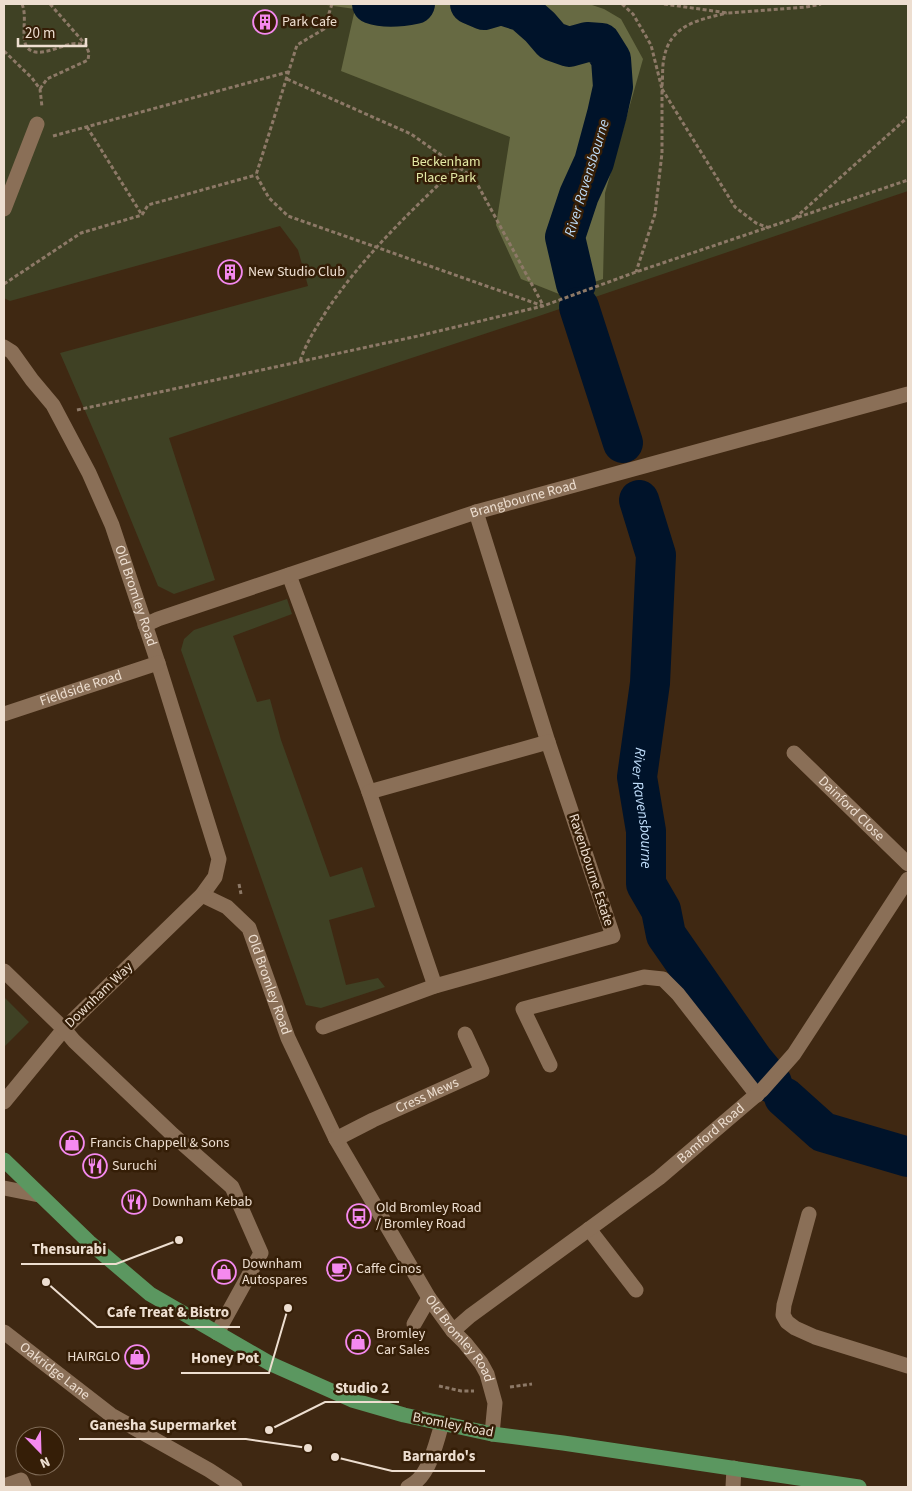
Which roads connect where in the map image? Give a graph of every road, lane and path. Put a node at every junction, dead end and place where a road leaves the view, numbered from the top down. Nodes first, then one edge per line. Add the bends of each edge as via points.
1 (22, 4) edge
2 (50, 4) edge
3 (332, 4) edge
4 (622, 4) edge
5 (664, 4) edge
6 (821, 4) edge
7 (728, 13) junction
8 (86, 45) junction
9 (4, 51) edge
10 (289, 72) junction
11 (287, 78) junction
12 (662, 89) junction
13 (908, 118) edge
14 (37, 124) joint
15 (87, 127) junction
16 (458, 166) junction
17 (256, 175) junction
18 (908, 180) edge
19 (4, 209) edge
20 (142, 215) junction
21 (793, 220) junction
22 (769, 228) junction
23 (376, 247) junction
24 (636, 272) junction
25 (4, 284) edge
26 (543, 306) junction
27 (4, 347) edge
28 (300, 361) junction
29 (908, 394) edge
30 (76, 410) dead end
31 (476, 512) junction
32 (289, 574) junction
33 (145, 625) junction
34 (158, 663) junction
35 (4, 714) edge
36 (548, 742) junction
37 (794, 753) dead end
38 (369, 792) junction
39 (908, 864) edge
40 (908, 879) edge
41 (202, 895) junction
42 (4, 971) edge
43 (435, 986) junction
44 (323, 1027) dead end
45 (64, 1029) junction
46 (465, 1034) dead end
47 (550, 1065) dead end
48 (759, 1093) junction
49 (4, 1102) edge
50 (336, 1139) junction
51 (4, 1160) edge
52 (4, 1188) edge
53 (39, 1195) junction
54 (809, 1214) dead end
55 (589, 1229) junction
56 (636, 1290) dead end
57 (429, 1298) junction
58 (414, 1324) dead end
59 (453, 1331) junction
60 (4, 1332) edge
61 (217, 1333) junction
62 (908, 1366) edge
63 (442, 1424) junction
64 (492, 1434) junction
65 (734, 1468) junction
66 (4, 1486) edge
67 (24, 1487) edge
68 (234, 1487) edge
69 (408, 1487) edge
70 (733, 1487) edge
71 (859, 1487) edge

1 - 8 path via 26,46 34,52 70,44
2 - 8 path
3 - 10 path via 324,29 297,45
4 - 12 path via 633,14 651,45
5 - 7 path
6 - 7 path
7 - 12 path via 695,20 674,35 664,58
8 - 9 path via 88,60 47,80 40,89
10 - 11 path
10 - 15 path
11 - 16 path via 411,134
11 - 17 path
12 - 22 path via 734,207
12 - 24 path via 662,153 655,214
13 - 21 path
14 - 15 path via 52,136
14 - 19 street
15 - 20 path
16 - 23 path
16 - 26 path via 474,178
17 - 20 path via 148,205
17 - 23 path via 269,198 288,216
18 - 21 path
20 - 25 path via 81,233
21 - 22 path
22 - 24 path
23 - 26 path
23 - 28 path via 339,293 307,341
24 - 26 path
26 - 28 path
27 - 33 street, Old Bromley Road via 12,352 53,404 90,473 112,525
28 - 30 path
29 - 31 street, Brangbourne Road
31 - 32 street, Brangbourne Road
31 - 36 street, Ravenbourne Estate
32 - 33 street, Brangbourne Road
32 - 38 street
33 - 34 street, Old Bromley Road
34 - 35 street, Fieldside Road
34 - 41 street, Old Bromley Road via 219,859 214,876
36 - 38 street
36 - 43 street, Ravenbourne Estate via 613,936
37 - 39 street, Dainford Close
38 - 43 street
40 - 48 street, Bamford Road via 794,1054
41 - 45 street, Downham Way
41 - 50 street, Old Bromley Road via 227,907 249,928 288,1038
42 - 45 street
43 - 44 street, Ravenbourne Estate
45 - 49 street, Downham Way
45 - 61 street via 173,1135 232,1187 260,1253
46 - 50 street, Cress Mews via 482,1070
47 - 48 street via 523,1009 644,977 663,980 678,994
48 - 55 street, Bamford Road via 659,1178
50 - 57 street, Old Bromley Road
51 - 53 main road, Bromley Road
52 - 53 street
53 - 61 main road, Bromley Road via 150,1294
54 - 62 street via 784,1305 783,1315 787,1322 815,1336
55 - 56 street
55 - 59 street, Bamford Road
57 - 58 street
57 - 59 street, Old Bromley Road
59 - 64 street, Old Bromley Road via 487,1374 495,1403
60 - 68 street, Oakridge Lane via 111,1416
61 - 63 main road, Bromley Road via 271,1364 352,1400
63 - 64 main road, Bromley Road
63 - 69 street via 428,1464
64 - 65 main road, Bromley Road
65 - 70 street
65 - 71 main road, Bromley Road
66 - 67 street via 21,1480

